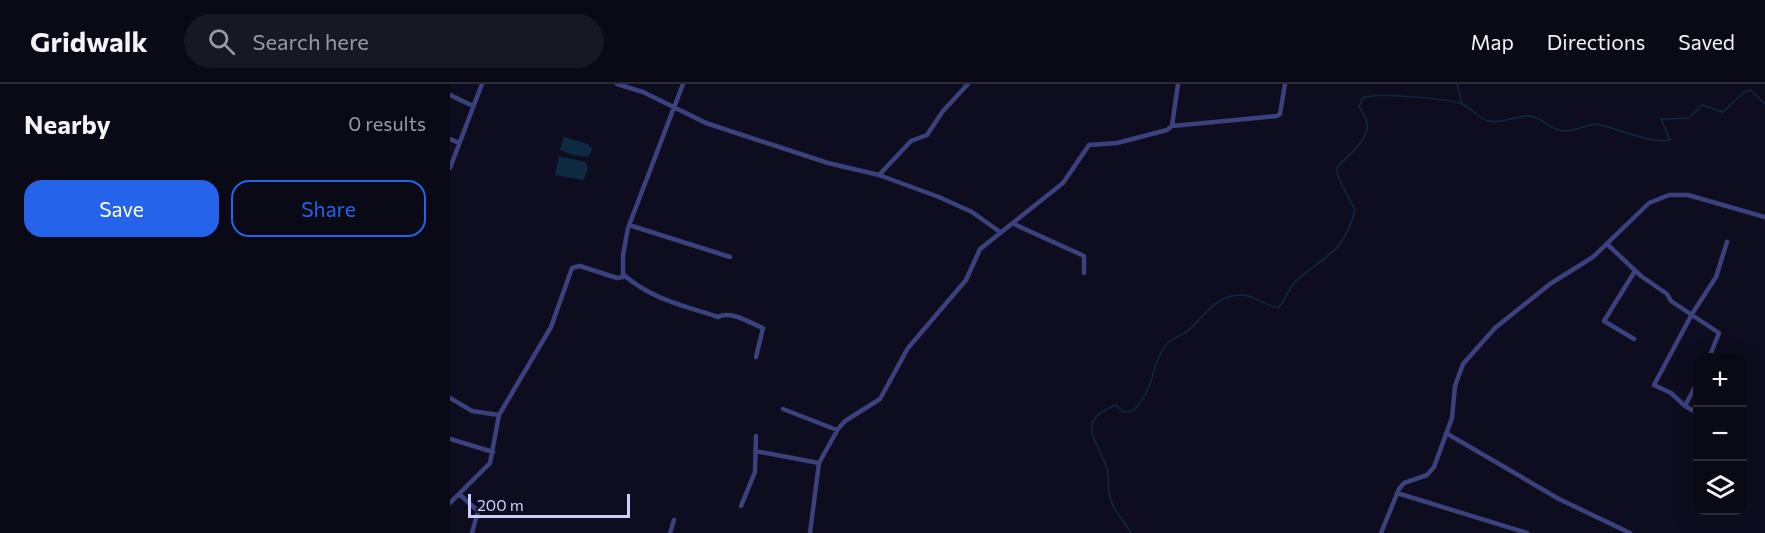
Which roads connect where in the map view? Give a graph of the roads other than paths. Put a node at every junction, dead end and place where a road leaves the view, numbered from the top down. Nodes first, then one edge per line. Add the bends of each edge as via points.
1 (482, 84) edge
2 (617, 84) edge
3 (683, 84) edge
4 (968, 84) edge
5 (1178, 84) edge
6 (1286, 84) edge
7 (450, 95) edge
8 (473, 106) junction
9 (672, 108) junction
10 (1172, 126) junction
11 (450, 139) edge
12 (459, 143) junction
13 (450, 168) edge
14 (879, 175) junction
15 (1765, 217) edge
16 (1014, 224) junction
17 (629, 225) junction
18 (1000, 232) junction
19 (1727, 242) dead end
20 (1606, 244) junction
21 (730, 257) dead end
22 (1635, 271) junction
23 (1084, 273) dead end
24 (624, 275) junction
25 (1692, 314) junction
26 (1634, 339) dead end
27 (1711, 353) edge
28 (756, 357) dead end
29 (1693, 390) edge
30 (450, 398) edge
31 (1684, 406) junction
32 (783, 409) dead end
33 (1693, 410) edge
34 (499, 415) junction
35 (837, 430) junction
36 (1446, 434) junction
37 (756, 436) dead end
38 (450, 439) edge
39 (755, 451) junction
40 (494, 452) junction
41 (819, 463) junction
42 (1397, 493) junction
43 (459, 494) junction
44 (450, 503) edge
45 (741, 506) dead end
46 (674, 520) dead end
47 (472, 533) edge
48 (670, 533) edge
49 (810, 533) edge
50 (1381, 533) edge
51 (1527, 533) edge
52 (1630, 533) edge

1 - 8 street
2 - 9 street via 643,92
3 - 9 street
4 - 14 street via 927,135 911,141
5 - 10 street
6 - 10 street via 1280,114 1276,116
7 - 8 street
8 - 12 street
9 - 14 street via 828,163
9 - 17 street
10 - 16 street via 1117,143 1089,145 1063,183
11 - 12 street
12 - 13 street
14 - 18 street via 972,212
15 - 20 street via 1688,195 1669,195 1644,206
16 - 18 street
16 - 23 street via 1084,256
17 - 21 street
17 - 24 street via 624,243
18 - 35 street via 980,249 966,280 908,348 880,399
19 - 25 street via 1716,277
20 - 22 street
20 - 36 street via 1496,328 1462,364
22 - 25 street via 1667,294 1671,302
22 - 26 street via 1604,321
24 - 28 street via 656,297 718,316 733,315 763,328
24 - 34 street via 617,278 580,266 572,268 551,327
25 - 27 street via 1719,333
25 - 31 street via 1654,385 1671,393
29 - 31 street
30 - 34 street via 472,411
31 - 33 street
32 - 35 street
34 - 40 street
35 - 41 street
36 - 42 street via 1434,467 1427,475 1404,483
36 - 52 street via 1558,499
37 - 39 street
38 - 40 street
39 - 41 street
39 - 45 street via 755,472
40 - 43 street via 490,463
41 - 49 street
42 - 50 street
42 - 51 street
43 - 44 street
43 - 47 street via 478,511
46 - 48 street

